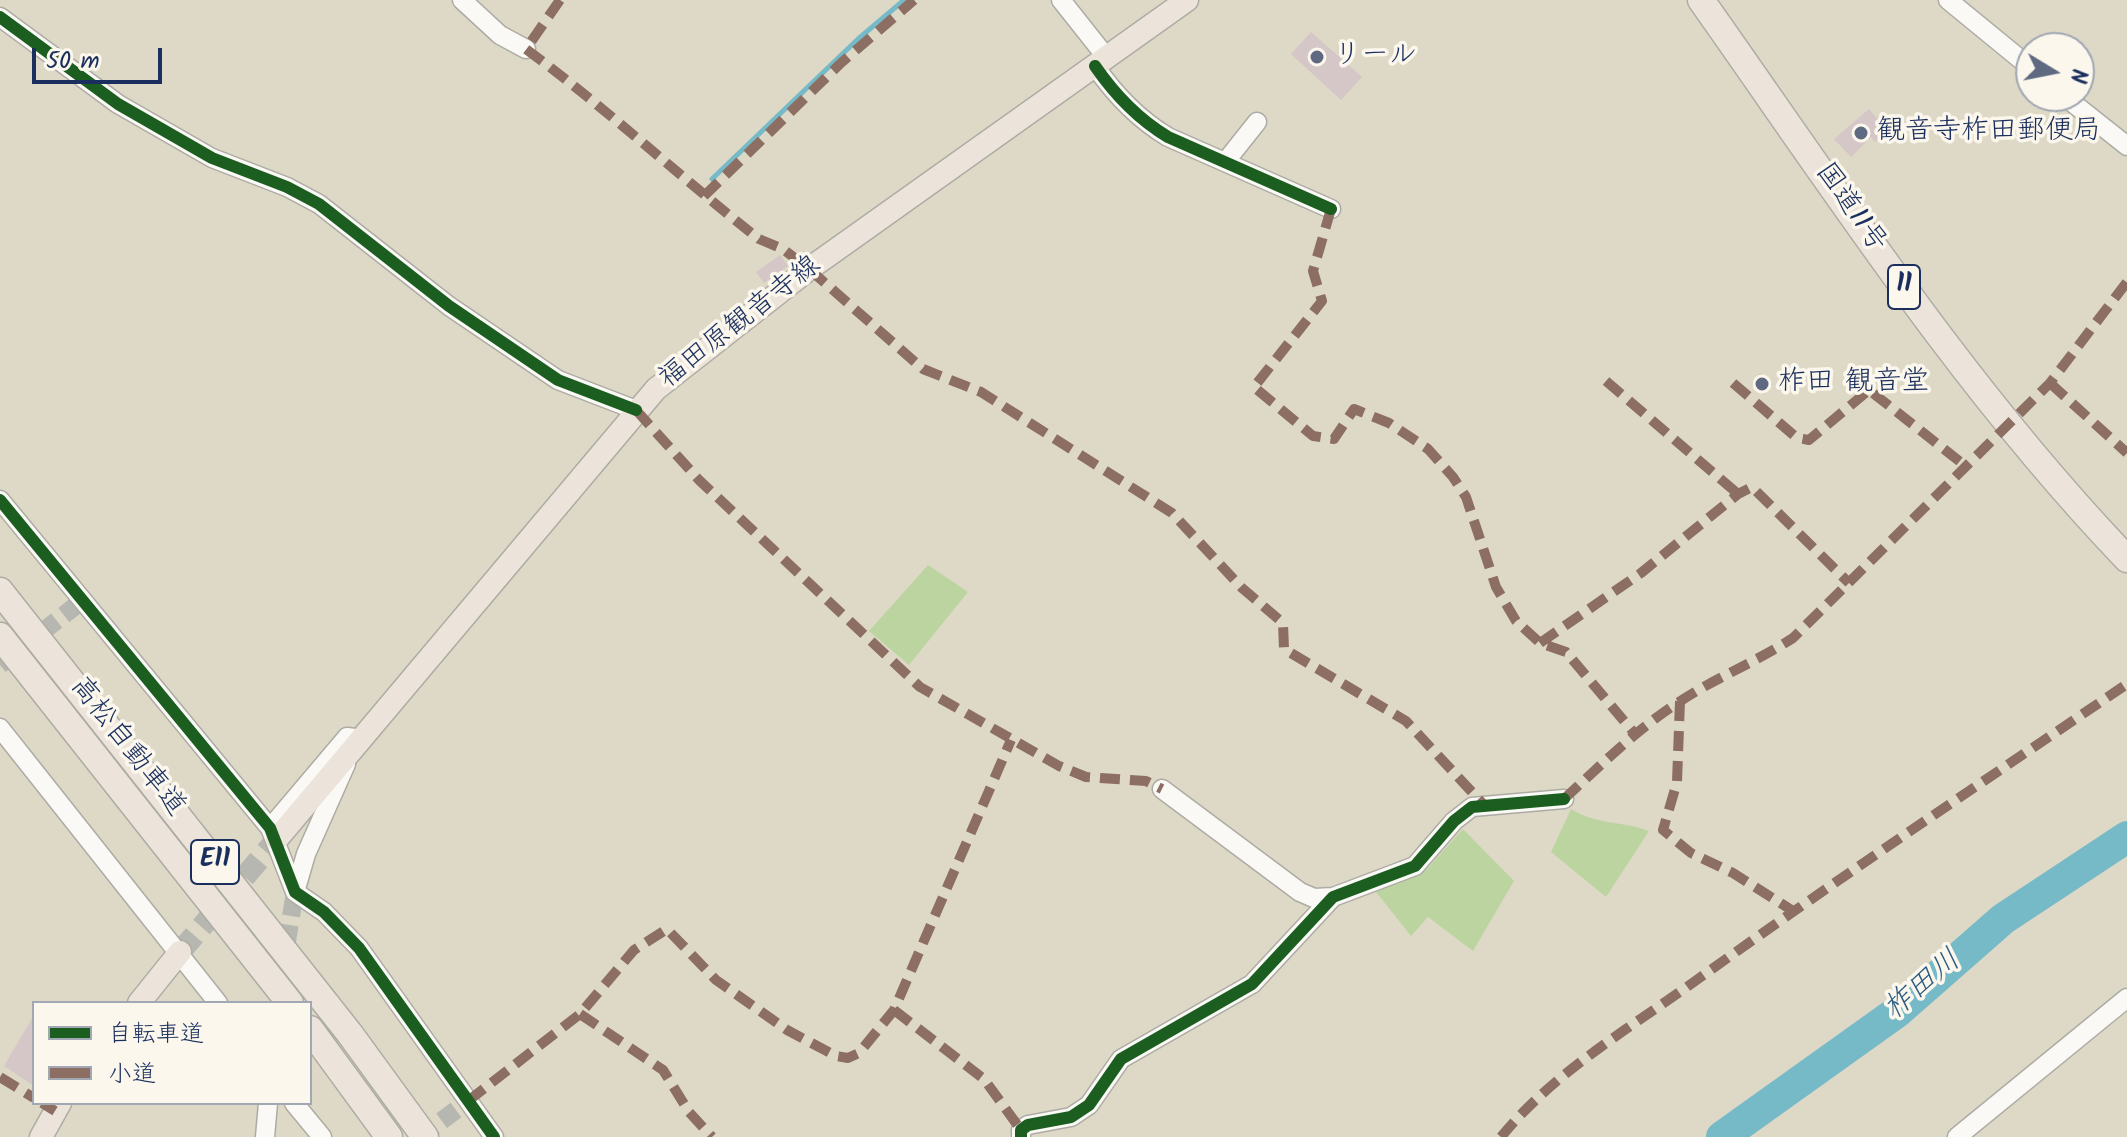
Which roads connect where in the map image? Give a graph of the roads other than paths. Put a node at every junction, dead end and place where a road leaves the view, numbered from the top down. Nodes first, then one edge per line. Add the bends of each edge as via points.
1 (462, 0) edge
2 (1061, 0) edge
3 (1187, 0) edge
4 (1701, 0) edge
5 (1948, 0) edge
6 (0, 17) edge
7 (526, 49) dead end
8 (2015, 55) edge
9 (1101, 62) junction
10 (2084, 112) edge
11 (1257, 122) dead end
12 (2127, 146) edge
13 (1226, 161) junction
14 (1331, 209) dead end
15 (636, 410) junction
16 (0, 500) edge
17 (2127, 559) edge
18 (0, 591) edge
19 (0, 636) edge
20 (0, 728) edge
21 (363, 739) junction
22 (349, 757) junction
23 (1162, 789) dead end
24 (1564, 799) dead end
25 (273, 834) junction
26 (295, 892) junction
27 (1333, 897) junction
28 (180, 952) junction
29 (2127, 998) edge
30 (141, 1001) edge
31 (217, 1001) edge
32 (288, 1001) edge
33 (312, 1032) edge
34 (59, 1105) edge
35 (268, 1105) edge
36 (296, 1105) edge
37 (41, 1137) edge
38 (265, 1137) edge
39 (322, 1137) edge
40 (389, 1137) edge
41 (425, 1137) edge
42 (494, 1137) edge
43 (1021, 1137) edge
44 (1957, 1137) edge

1 - 7 street via 500,35
2 - 9 street
3 - 9 main road, 福田原観音寺線
4 - 17 highway, 国道11号 / 11 via 1998,414
5 - 8 street
6 - 15 street via 131,112 212,158 319,204 449,306 558,380
9 - 13 street via 1110,88 1146,123
9 - 15 main road, 福田原観音寺線 via 809,269 704,349
10 - 12 street
11 - 13 street
13 - 14 street
15 - 21 main road, 福田原観音寺線
16 - 25 street
18 - 41 highway, 高松自動車道 / E11
19 - 32 highway, 高松自動車道 / E11
20 - 28 street
21 - 22 main road, 福田原観音寺線
21 - 25 street via 347,737
22 - 25 main road, 福田原観音寺線
22 - 26 street
23 - 27 street via 1300,892
24 - 27 street via 1472,807 1415,866
25 - 26 street
26 - 42 street via 324,912 359,948
27 - 43 street via 1252,984 1121,1059 1089,1105 1071,1117 1028,1125
28 - 30 main road
28 - 31 street
29 - 44 street
33 - 40 highway
34 - 37 main road
35 - 38 street
36 - 39 street

